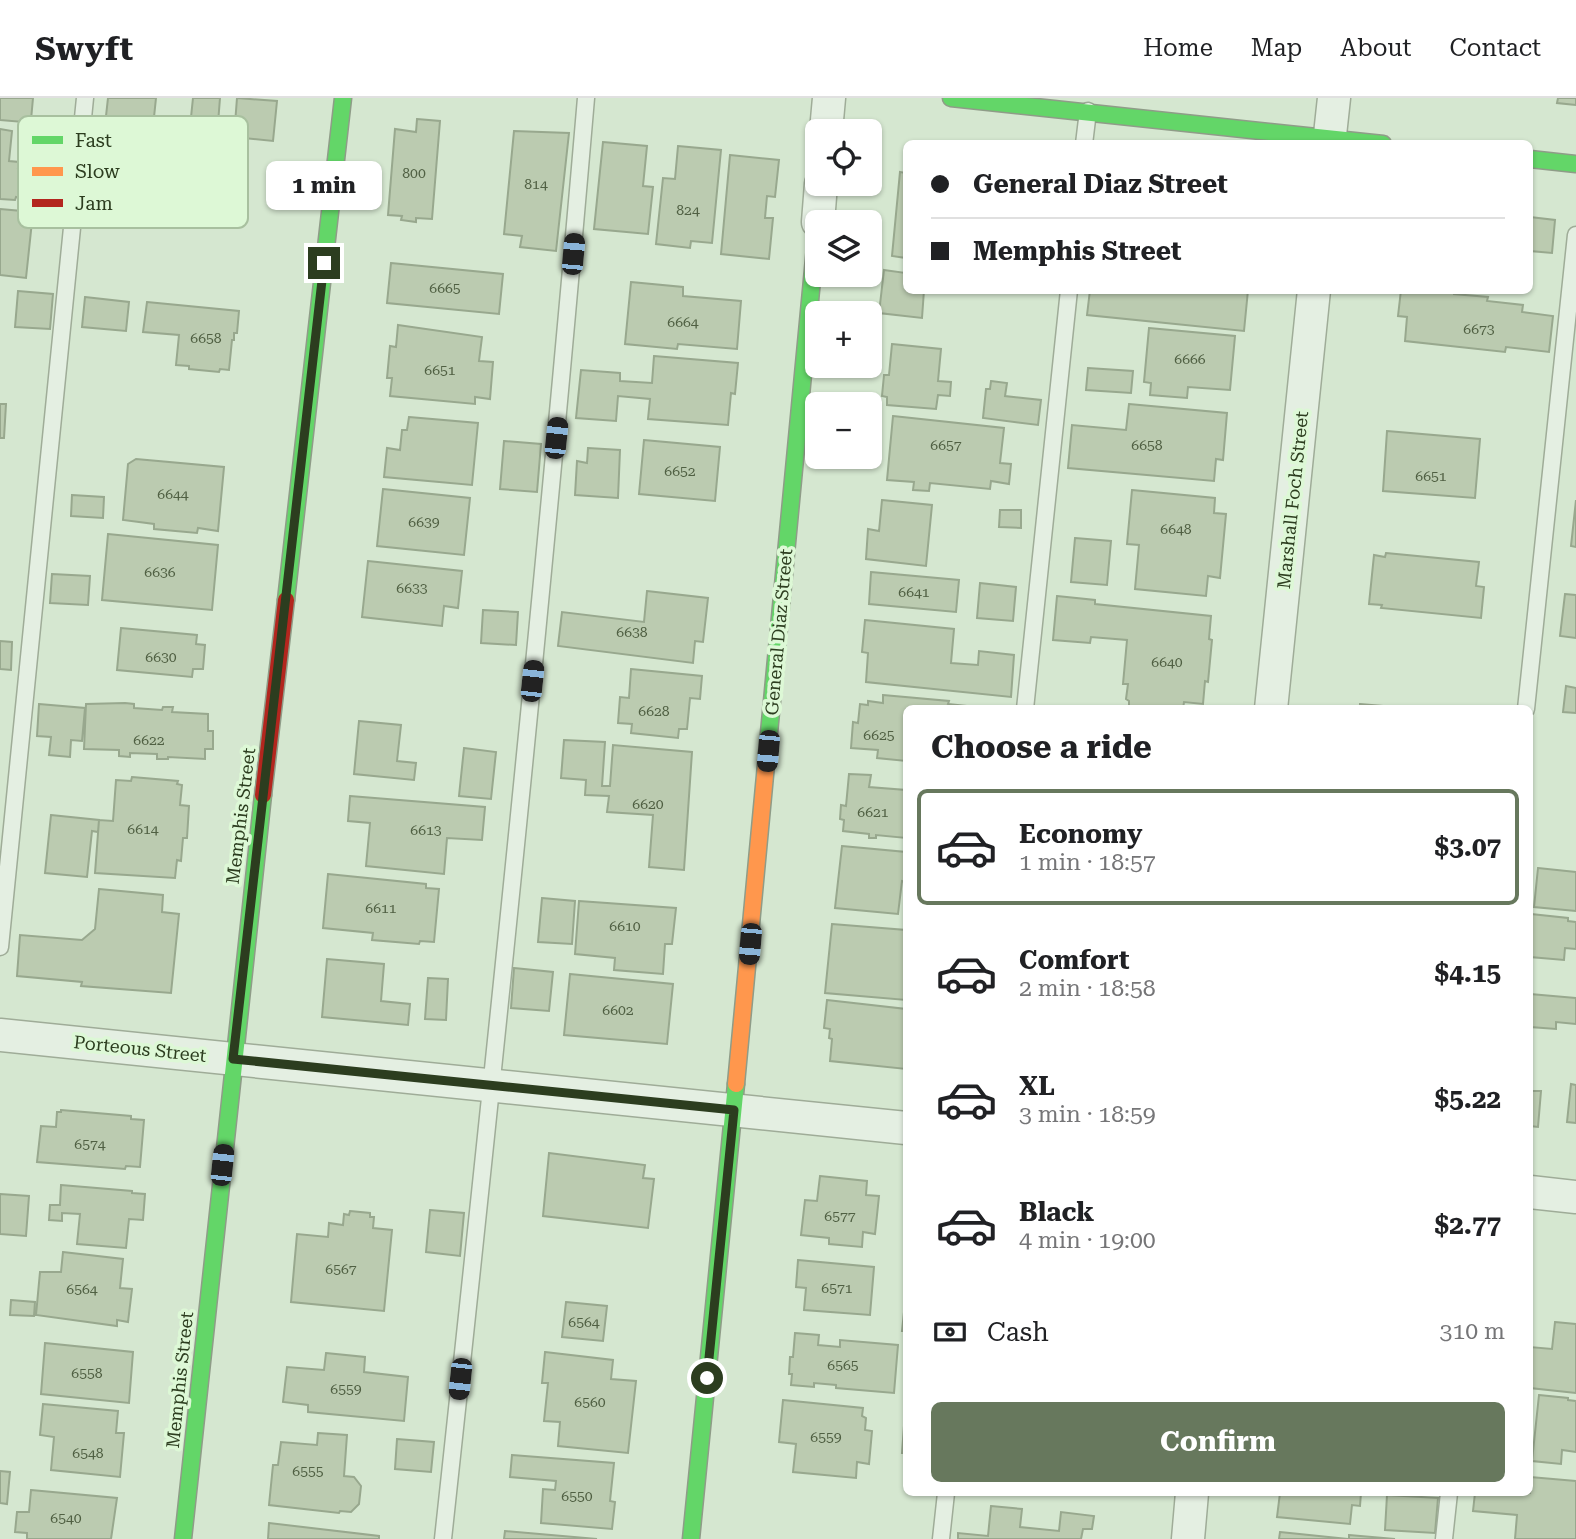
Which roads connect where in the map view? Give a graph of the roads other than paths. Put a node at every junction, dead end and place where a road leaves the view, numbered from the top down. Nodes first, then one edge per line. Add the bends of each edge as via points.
1 (85, 98) edge
2 (343, 98) edge
3 (586, 98) edge
4 (829, 98) edge
5 (951, 98) edge
6 (1334, 98) edge
7 (1088, 105) edge
8 (83, 116) edge
9 (827, 119) edge
10 (1084, 140) edge
11 (1322, 140) edge
12 (1329, 140) edge
13 (1533, 159) edge
14 (1576, 164) edge
15 (72, 228) edge
16 (1576, 235) edge
17 (811, 287) edge
18 (1069, 294) edge
19 (1314, 294) edge
20 (1025, 705) edge
21 (1271, 705) edge
22 (1526, 705) edge
23 (0, 947) edge
24 (0, 1035) edge
25 (233, 1059) junction
26 (492, 1085) junction
27 (734, 1110) junction
28 (903, 1128) edge
29 (1533, 1192) edge
30 (1576, 1197) edge
31 (946, 1496) edge
32 (1192, 1496) edge
33 (1449, 1496) edge
34 (183, 1539) edge
35 (443, 1539) edge
36 (691, 1539) edge
37 (942, 1539) edge
38 (1188, 1539) edge
39 (1444, 1539) edge

1 - 8 lane
2 - 25 street, Memphis Street
3 - 26 lane
4 - 9 street
5 - 7 street
6 - 12 street
7 - 10 lane
7 - 11 street
13 - 14 street
15 - 23 lane
16 - 22 lane
17 - 27 street, General Diaz Street
18 - 20 lane
19 - 21 street, Marshall Foch Street
24 - 25 street, Porteous Street
25 - 26 street, Porteous Street
25 - 34 street, Memphis Street
26 - 27 street, Porteous Street
26 - 35 lane
27 - 28 street, Porteous Street
27 - 36 street, General Diaz Street
29 - 30 street
31 - 37 lane
32 - 38 street
33 - 39 lane

